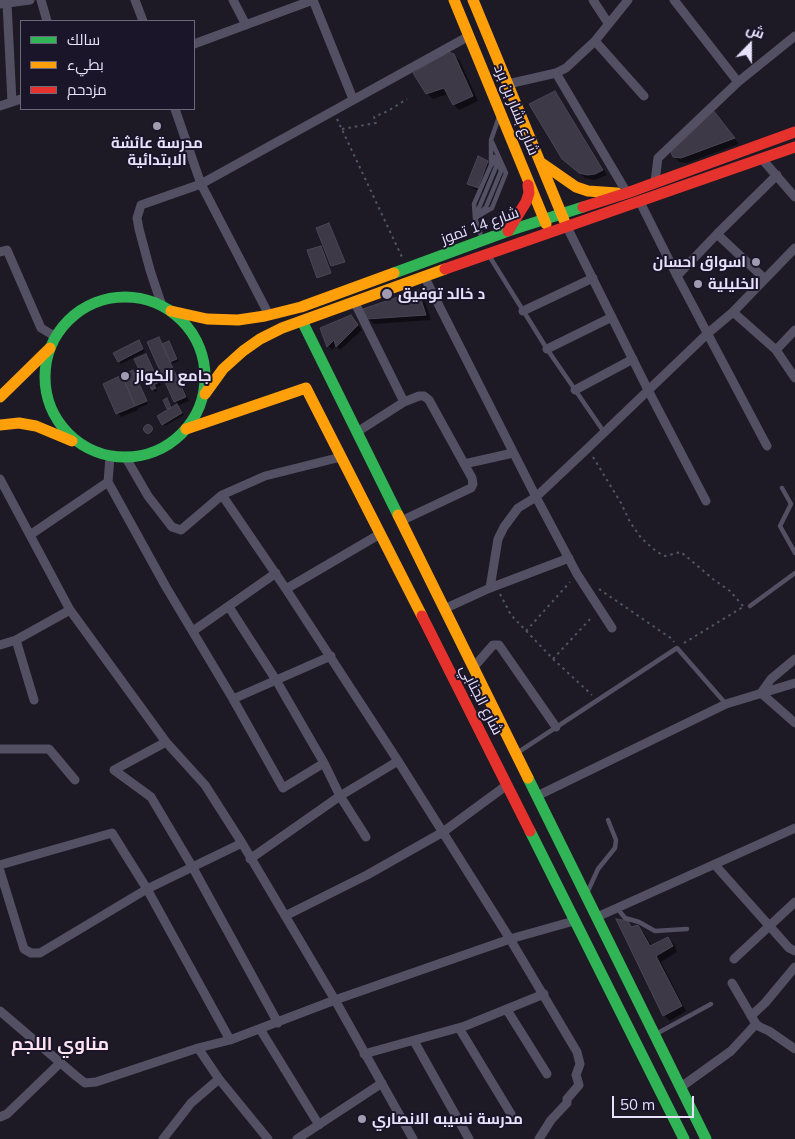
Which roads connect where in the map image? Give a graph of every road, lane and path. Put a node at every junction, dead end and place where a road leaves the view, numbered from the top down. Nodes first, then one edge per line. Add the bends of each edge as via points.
1 (30, 0) edge
2 (41, 0) edge
3 (135, 0) edge
4 (233, 0) edge
5 (313, 0) edge
6 (454, 0) edge
7 (473, 0) edge
8 (593, 0) edge
9 (628, 0) edge
10 (674, 0) edge
11 (4, 3) edge
12 (47, 20) edge
13 (143, 20) edge
14 (608, 23) junction
15 (246, 25) junction
16 (468, 36) junction
17 (795, 36) edge
18 (595, 41) junction
19 (195, 44) edge
20 (556, 73) junction
21 (738, 82) junction
22 (508, 84) junction
23 (644, 96) dead end
24 (353, 99) junction
25 (407, 99) dead end
26 (17, 100) edge
27 (0, 106) edge
28 (174, 110) edge
29 (333, 110) junction
30 (501, 113) junction
31 (342, 129) junction
32 (795, 132) edge
33 (492, 140) junction
34 (795, 147) edge
35 (762, 159) junction
36 (540, 162) junction
37 (526, 175) junction
38 (776, 176) junction
39 (656, 182) junction
40 (201, 184) junction
41 (627, 193) junction
42 (795, 197) edge
43 (640, 202) junction
44 (561, 213) junction
45 (475, 218) junction
46 (544, 218) junction
47 (567, 226) junction
48 (508, 231) junction
49 (550, 232) junction
50 (717, 234) junction
51 (482, 241) junction
52 (795, 248) edge
53 (0, 252) edge
54 (488, 253) junction
55 (408, 268) junction
56 (424, 276) junction
57 (677, 276) junction
58 (592, 278) junction
59 (764, 279) junction
60 (354, 302) junction
61 (166, 308) junction
62 (523, 311) junction
63 (733, 312) junction
64 (269, 315) junction
65 (612, 317) junction
66 (302, 321) junction
67 (795, 330) edge
68 (707, 334) junction
69 (56, 337) junction
70 (50, 348) junction
71 (547, 349) junction
72 (776, 350) junction
73 (633, 359) junction
74 (795, 378) edge
75 (575, 390) junction
76 (648, 390) junction
77 (205, 394) junction
78 (0, 397) edge
79 (404, 402) junction
80 (0, 425) edge
81 (186, 429) junction
82 (356, 432) junction
83 (604, 433) junction
84 (82, 445) junction
85 (767, 446) dead end
86 (588, 448) junction
87 (513, 453) junction
88 (110, 457) junction
89 (341, 457) junction
90 (126, 458) junction
91 (464, 464) junction
92 (0, 479) edge
93 (108, 482) junction
94 (782, 488) dead end
95 (222, 495) junction
96 (536, 498) junction
97 (706, 501) dead end
98 (400, 521) junction
99 (380, 534) junction
100 (30, 535) junction
101 (795, 553) edge
102 (569, 558) junction
103 (276, 573) junction
104 (795, 573) edge
105 (577, 574) junction
106 (593, 585) dead end
107 (493, 587) junction
108 (286, 589) junction
109 (743, 606) junction
110 (750, 606) joint
111 (229, 607) junction
112 (600, 608) junction
113 (444, 609) junction
114 (70, 610) junction
115 (612, 628) dead end
116 (526, 631) junction
117 (193, 632) junction
118 (16, 640) junction
119 (0, 646) edge
120 (677, 648) junction
121 (331, 656) junction
122 (553, 659) junction
123 (795, 659) edge
124 (473, 668) junction
125 (276, 680) junction
126 (795, 683) edge
127 (762, 693) junction
128 (234, 699) junction
129 (34, 700) dead end
130 (598, 700) junction
131 (726, 704) junction
132 (795, 723) edge
133 (556, 727) junction
134 (166, 742) junction
135 (0, 749) edge
136 (516, 753) junction
137 (398, 761) junction
138 (324, 763) junction
139 (74, 780) dead end
140 (508, 785) junction
141 (340, 796) junction
142 (537, 796) junction
143 (608, 820) dead end
144 (795, 829) edge
145 (443, 832) junction
146 (366, 837) dead end
147 (242, 843) junction
148 (250, 859) junction
149 (0, 864) edge
150 (715, 865) junction
151 (193, 868) junction
152 (0, 870) edge
153 (147, 889) junction
154 (586, 895) junction
155 (795, 902) edge
156 (617, 908) junction
157 (285, 916) junction
158 (597, 917) junction
159 (574, 921) junction
160 (770, 926) junction
161 (687, 930) dead end
162 (510, 939) junction
163 (795, 951) edge
164 (734, 959) dead end
165 (795, 968) edge
166 (732, 983) dead end
167 (544, 994) junction
168 (335, 1000) junction
169 (711, 1004) dead end
170 (506, 1010) junction
171 (0, 1011) edge
172 (754, 1020) junction
173 (278, 1023) junction
174 (459, 1028) junction
175 (260, 1029) junction
176 (655, 1034) junction
177 (230, 1040) junction
178 (414, 1041) junction
179 (198, 1048) junction
180 (795, 1049) edge
181 (364, 1054) junction
182 (61, 1062) junction
183 (547, 1074) dead end
184 (219, 1079) junction
185 (382, 1083) junction
186 (681, 1087) junction
187 (511, 1114) dead end
188 (0, 1117) edge
189 (319, 1125) junction
190 (163, 1139) edge
191 (268, 1139) edge
192 (297, 1139) edge
193 (413, 1139) edge
194 (469, 1139) edge
195 (539, 1139) edge
196 (684, 1139) edge
197 (706, 1139) edge

1 - 11 street
2 - 12 street
3 - 13 street
4 - 15 street
5 - 15 street
5 - 24 street
6 - 16 main road, شارع بشار بن برد
7 - 22 main road, شارع بشار بن برد
8 - 14 street
9 - 14 street
10 - 21 street
11 - 26 street
14 - 18 street
15 - 19 street
16 - 24 street
16 - 30 main road, شارع بشار بن برد
17 - 21 street
18 - 20 street
18 - 23 street
20 - 22 street
20 - 41 street
21 - 39 street via 658,158
22 - 36 main road, شارع بشار بن برد
24 - 29 street
25 - 31 path via 374,116 376,123
26 - 27 street
28 - 40 street
29 - 31 path
29 - 40 street
30 - 33 lane
30 - 37 main road, شارع بشار بن برد
31 - 55 path
32 - 39 main road, شارع 14 تموز
33 - 45 lane via 491,165 474,204
33 - 45 lane via 501,171 486,207
34 - 35 main road, شارع 14 تموز
35 - 38 street
35 - 43 main road, شارع 14 تموز
36 - 41 main road via 576,187 588,191
36 - 44 main road, شارع بشار بن برد
37 - 46 main road, شارع بشار بن برد
37 - 48 main road via 529,193
38 - 42 street
38 - 50 street
39 - 41 main road, شارع 14 تموز
40 - 61 street via 141,205 137,218 150,270
40 - 64 street
41 - 44 main road, شارع 14 تموز
43 - 47 main road, شارع 14 تموز
43 - 57 street
44 - 46 main road, شارع 14 تموز
44 - 47 main road, شارع بشار بن برد
45 - 51 lane
46 - 48 main road, شارع 14 تموز
46 - 49 main road, شارع بشار بن برد
47 - 49 main road, شارع 14 تموز
47 - 58 street
48 - 51 main road, شارع 14 تموز
49 - 54 main road, شارع 14 تموز
50 - 57 street
50 - 59 street
51 - 55 main road, شارع 14 تموز
52 - 59 street
53 - 69 street via 7,250 41,328
54 - 56 main road, شارع 14 تموز
54 - 62 lane
55 - 64 main road, شارع 14 تموز via 301,307
56 - 60 main road, شارع 14 تموز
56 - 87 street
57 - 68 street
58 - 62 street
58 - 65 street
59 - 63 street
60 - 66 main road, شارع 14 تموز
60 - 79 street
61 - 64 main road, شارع 14 تموز via 207,319 238,320
61 - 69 main road via 143,299 122,297 102,300 78,312
61 - 77 main road via 185,323 196,339 203,356
62 - 71 lane
63 - 68 street
63 - 72 street
65 - 71 street
65 - 73 street
66 - 77 main road, شارع 14 تموز via 260,339 243,351 223,369
66 - 82 main road, شارع الجنابي
67 - 72 street
68 - 76 street
68 - 85 street
69 - 70 main road
70 - 78 main road
70 - 84 main road via 45,366 45,385 51,408 63,429
71 - 75 lane
72 - 74 street
73 - 75 street
73 - 76 street
75 - 83 lane
76 - 83 street
76 - 97 street
77 - 81 main road via 195,419
79 - 82 street
79 - 91 street via 419,396 429,400
80 - 84 main road via 19,423 36,426
81 - 89 main road, شارع الجنابي via 306,388
81 - 90 main road via 177,440 153,454
82 - 98 main road, شارع الجنابي
83 - 86 street
84 - 88 main road
86 - 96 street
86 - 109 path via 641,538 665,556 681,552 730,591
87 - 91 street
87 - 96 street
88 - 90 main road
88 - 93 street
89 - 95 street via 265,476
89 - 99 main road, شارع الجنابي
90 - 95 street via 148,496 177,530
91 - 98 street via 472,478 471,488
92 - 100 street
93 - 100 street
93 - 117 street
94 - 101 lane via 791,504 780,526
95 - 103 street
96 - 102 street
96 - 107 street via 518,508 498,539
98 - 113 main road, شارع الجنابي
99 - 108 street
99 - 140 main road, شارع الجنابي
100 - 114 street
102 - 105 street
102 - 107 street
103 - 108 street
103 - 111 street
104 - 110 lane
105 - 112 street
105 - 116 path
106 - 120 path via 672,639
107 - 113 street
107 - 116 path via 510,615
108 - 121 street
109 - 110 path
109 - 120 path
111 - 117 street
111 - 125 street
112 - 115 street
112 - 122 path
113 - 124 main road, شارع الجنابي
114 - 118 street
114 - 134 street
116 - 122 path
117 - 128 street
118 - 119 street
118 - 129 street
120 - 130 lane
120 - 131 lane
121 - 125 street
121 - 137 street
122 - 130 path
123 - 127 street via 771,678
124 - 133 street via 490,647 499,645
124 - 136 main road, شارع الجنابي
125 - 128 street
125 - 138 street
126 - 127 street
127 - 131 street
127 - 132 street
128 - 138 street via 283,788
130 - 133 lane
131 - 142 street
133 - 136 lane
134 - 147 street via 205,785
134 - 151 street via 114,770 151,797
135 - 139 street via 49,749
136 - 142 main road, شارع الجنابي
137 - 141 street
137 - 145 street
138 - 141 street
140 - 145 street
140 - 159 main road, شارع الجنابي
141 - 146 street
141 - 148 street
142 - 154 main road, شارع الجنابي
143 - 154 lane via 616,840 615,848 598,869
144 - 150 street
145 - 157 street
145 - 162 street
147 - 148 street
147 - 151 street
148 - 157 street
149 - 153 street via 112,833
150 - 156 street
150 - 160 street
151 - 153 street
151 - 173 street
152 - 153 street via 24,949 31,953 40,953
153 - 177 street
154 - 158 main road, شارع الجنابي
155 - 160 street
156 - 158 street
156 - 161 lane via 625,918 655,932
157 - 168 street
158 - 176 main road, شارع الجنابي
159 - 162 street
159 - 196 main road, شارع الجنابي
160 - 163 street
160 - 164 street
162 - 167 street
162 - 168 street
165 - 172 street
166 - 172 street
167 - 170 street
167 - 195 street via 577,1052 580,1064 576,1075 579,1085
168 - 173 street
168 - 181 street
169 - 176 lane
170 - 174 street
170 - 183 street
171 - 182 street
172 - 180 street
172 - 186 street via 731,1051
173 - 175 street
174 - 178 street
174 - 187 street
175 - 177 street
175 - 189 street
176 - 186 main road, شارع الجنابي
177 - 179 street
178 - 181 street
178 - 194 street
179 - 182 street via 96,1082 85,1083
179 - 184 street
181 - 185 street
182 - 188 street
184 - 190 street via 190,1103
184 - 191 street
185 - 189 street
185 - 193 street
186 - 197 main road, شارع الجنابي
189 - 192 street

